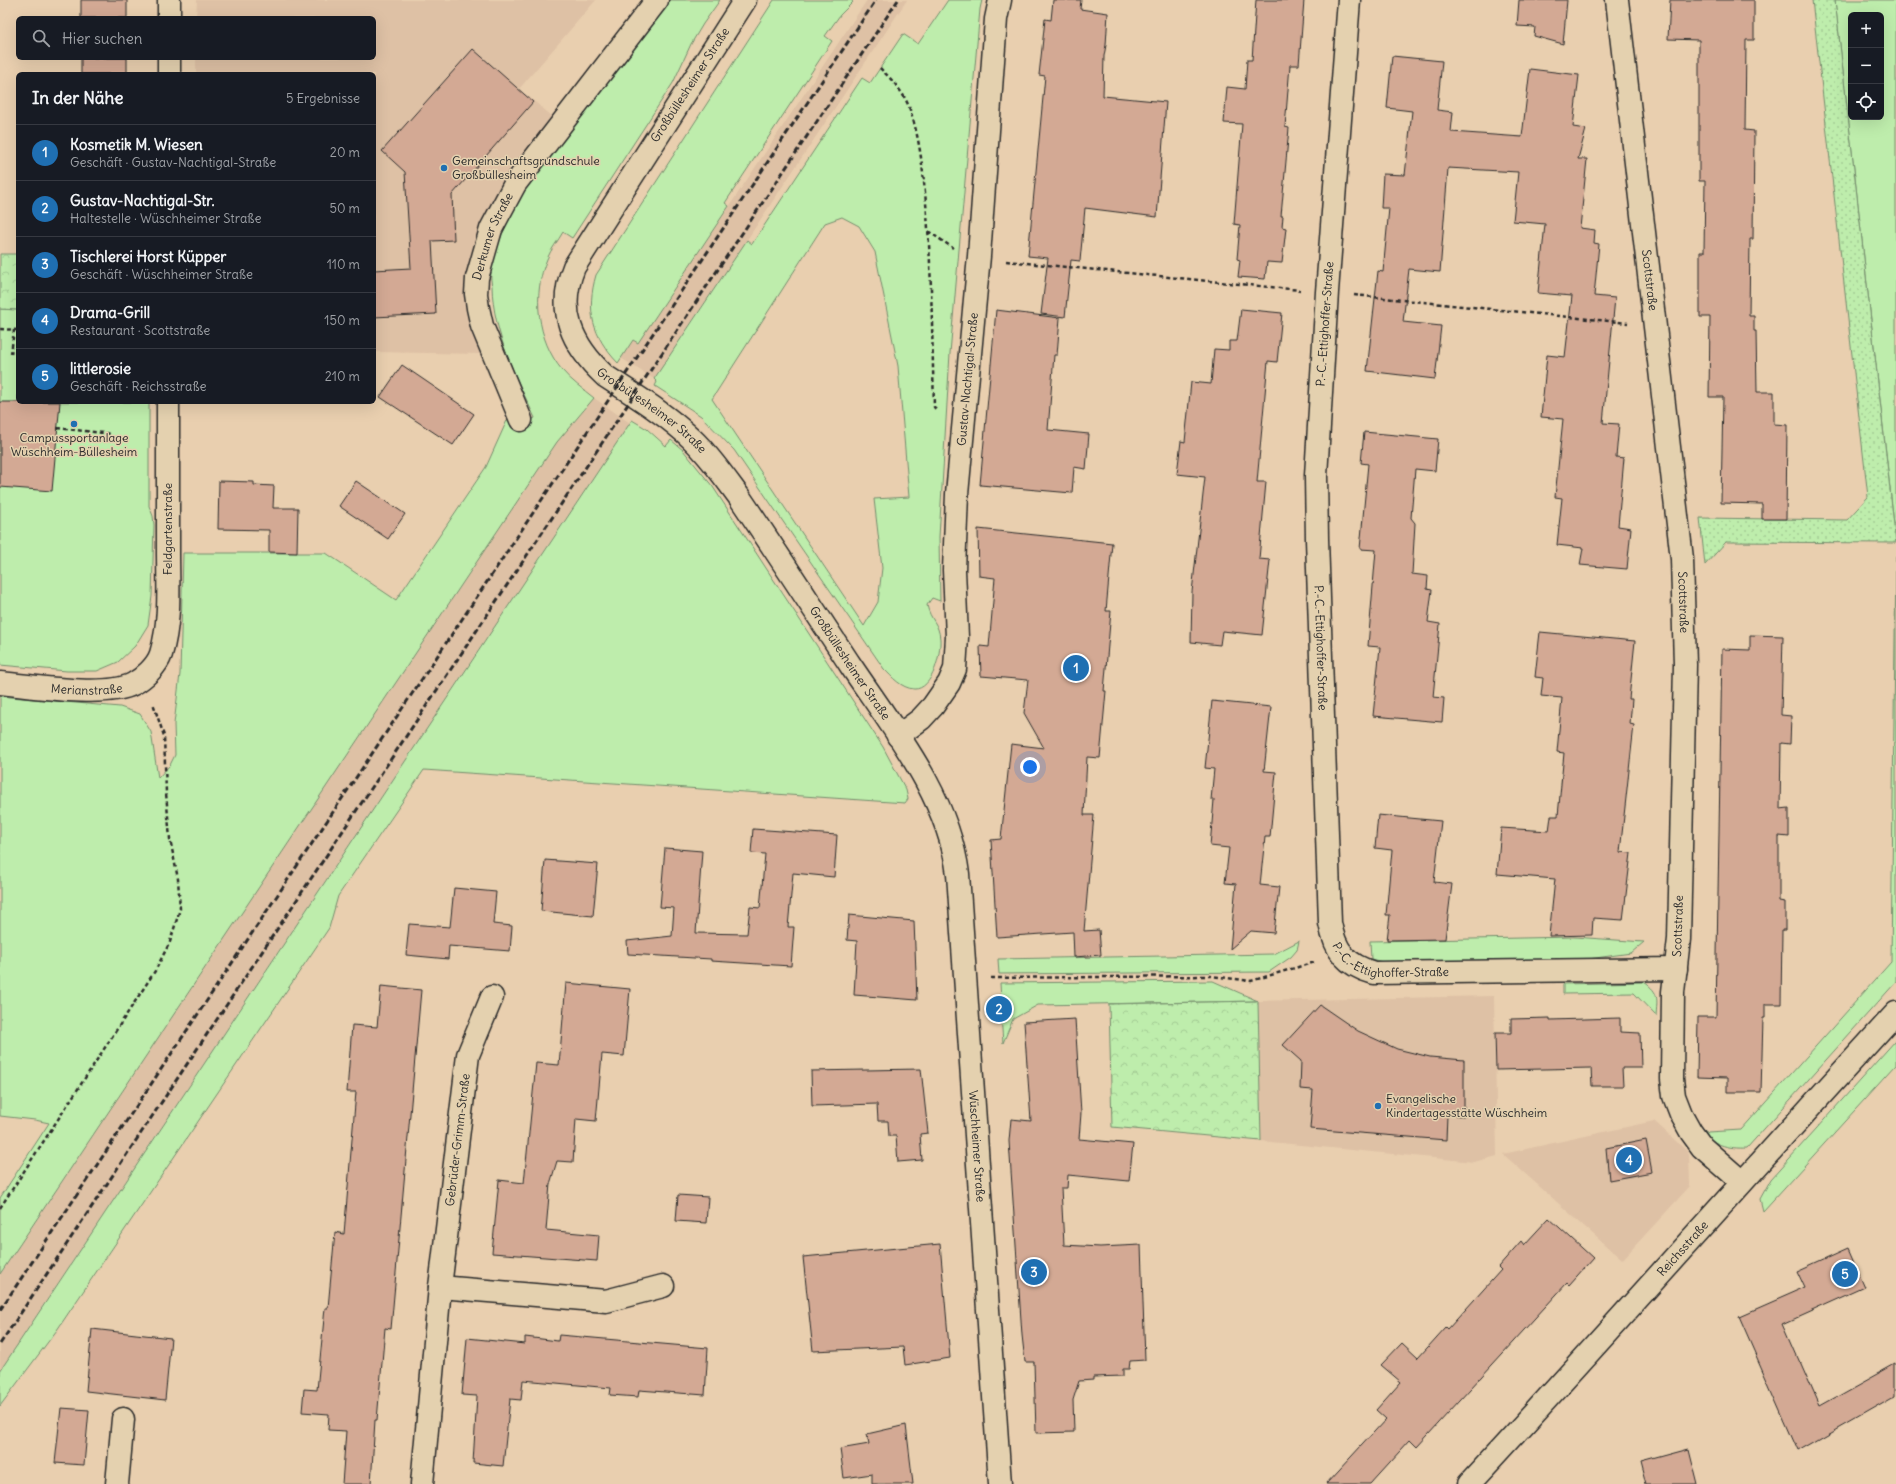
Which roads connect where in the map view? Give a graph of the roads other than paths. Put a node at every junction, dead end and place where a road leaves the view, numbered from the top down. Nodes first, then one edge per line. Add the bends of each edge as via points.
1 (169, 0) edge
2 (657, 0) edge
3 (745, 0) edge
4 (1000, 0) edge
5 (1350, 0) edge
6 (1617, 0) edge
7 (169, 16) edge
8 (169, 60) edge
9 (169, 72) edge
10 (168, 404) edge
11 (521, 420) dead end
12 (160, 655) joint
13 (0, 683) edge
14 (898, 736) junction
15 (941, 810) joint
16 (1676, 969) junction
17 (492, 997) dead end
18 (1896, 1013) edge
19 (1742, 1182) junction
20 (663, 1286) dead end
21 (440, 1287) junction
22 (123, 1419) dead end
23 (117, 1484) edge
24 (422, 1484) edge
25 (1000, 1484) edge
26 (1470, 1484) edge

1 - 7 street
2 - 11 street, Derkumer Straße via 515,184 491,229 477,278 478,308 482,326
3 - 14 street, Großbüllesheimer Straße via 574,267 567,293 569,326 584,355 605,376 679,427 714,463
4 - 14 street, Gustav-Nachtigal-Straße via 996,19 979,256 961,439 954,570 957,643 955,669 950,683 933,706 921,719
5 - 16 street, P.-C.-Ettighoffer-Straße via 1327,292 1316,506 1332,936 1341,954 1362,970 1374,973
6 - 16 street, Scottstraße via 1682,559 1685,606
8 - 9 street
10 - 12 street, Feldgartenstraße via 168,600 165,637
12 - 13 street, Merianstraße via 153,667 132,685 116,689 79,691
14 - 15 street, Großbüllesheimer Straße
15 - 25 street, Wüschheimer Straße via 956,854
16 - 19 street, Scottstraße via 1672,1028 1674,1096 1691,1132 1702,1146
17 - 21 street, Gebrüder-Grimm-Straße via 468,1055
18 - 19 street, Reichsstraße
19 - 26 street, Reichsstraße
20 - 21 street via 606,1301
21 - 24 street, Gebrüder-Grimm-Straße
22 - 23 street

